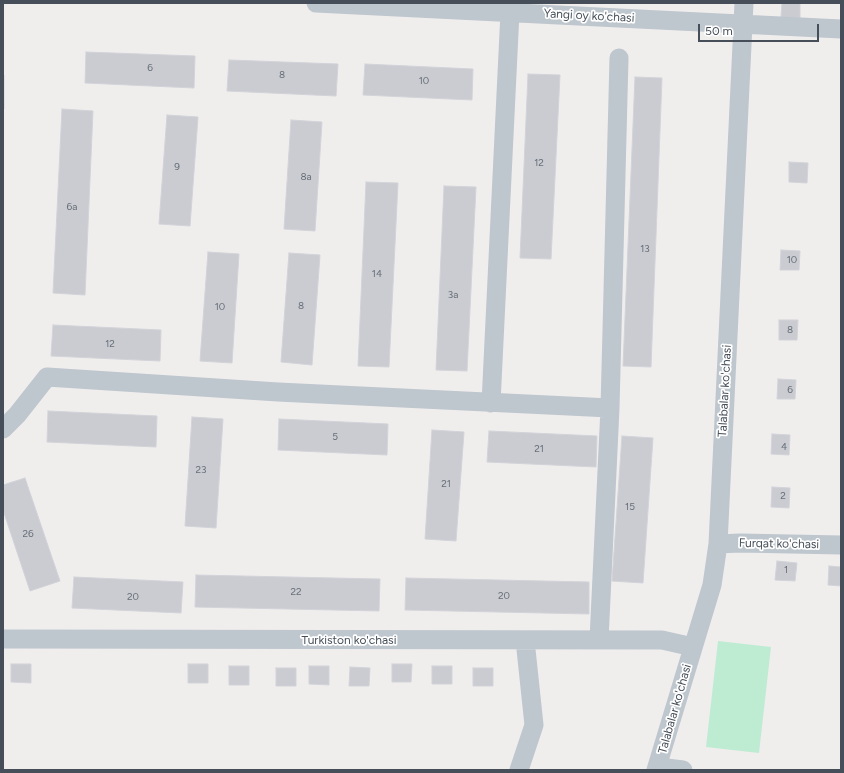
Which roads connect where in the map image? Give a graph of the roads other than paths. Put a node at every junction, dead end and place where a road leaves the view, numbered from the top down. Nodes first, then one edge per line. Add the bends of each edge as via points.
1 (316, 3) edge
2 (744, 3) edge
3 (510, 12) junction
4 (743, 24) junction
5 (841, 28) edge
6 (619, 58) dead end
7 (491, 403) junction
8 (610, 408) junction
9 (3, 429) edge
10 (718, 544) junction
11 (841, 545) edge
12 (3, 639) edge
13 (525, 640) junction
14 (599, 640) junction
15 (693, 647) junction
16 (657, 768) edge
17 (519, 770) edge
18 (683, 770) edge

1 - 3 street, Yangi oy ko'chasi
2 - 4 street, Talabalar ko'chasi
3 - 4 street, Yangi oy ko'chasi
3 - 7 street
4 - 5 street, Yangi oy ko'chasi
4 - 10 street, Talabalar ko'chasi
6 - 8 street
7 - 8 street
7 - 9 street via 47,377
8 - 14 street
10 - 11 street, Furqat ko'chasi
10 - 15 street, Talabalar ko'chasi via 712,585
12 - 13 street, Turkiston ko'chasi
13 - 14 street, Turkiston ko'chasi
13 - 17 street via 534,725
14 - 15 street, Turkiston ko'chasi via 662,640
15 - 16 street, Talabalar ko'chasi
16 - 18 street

